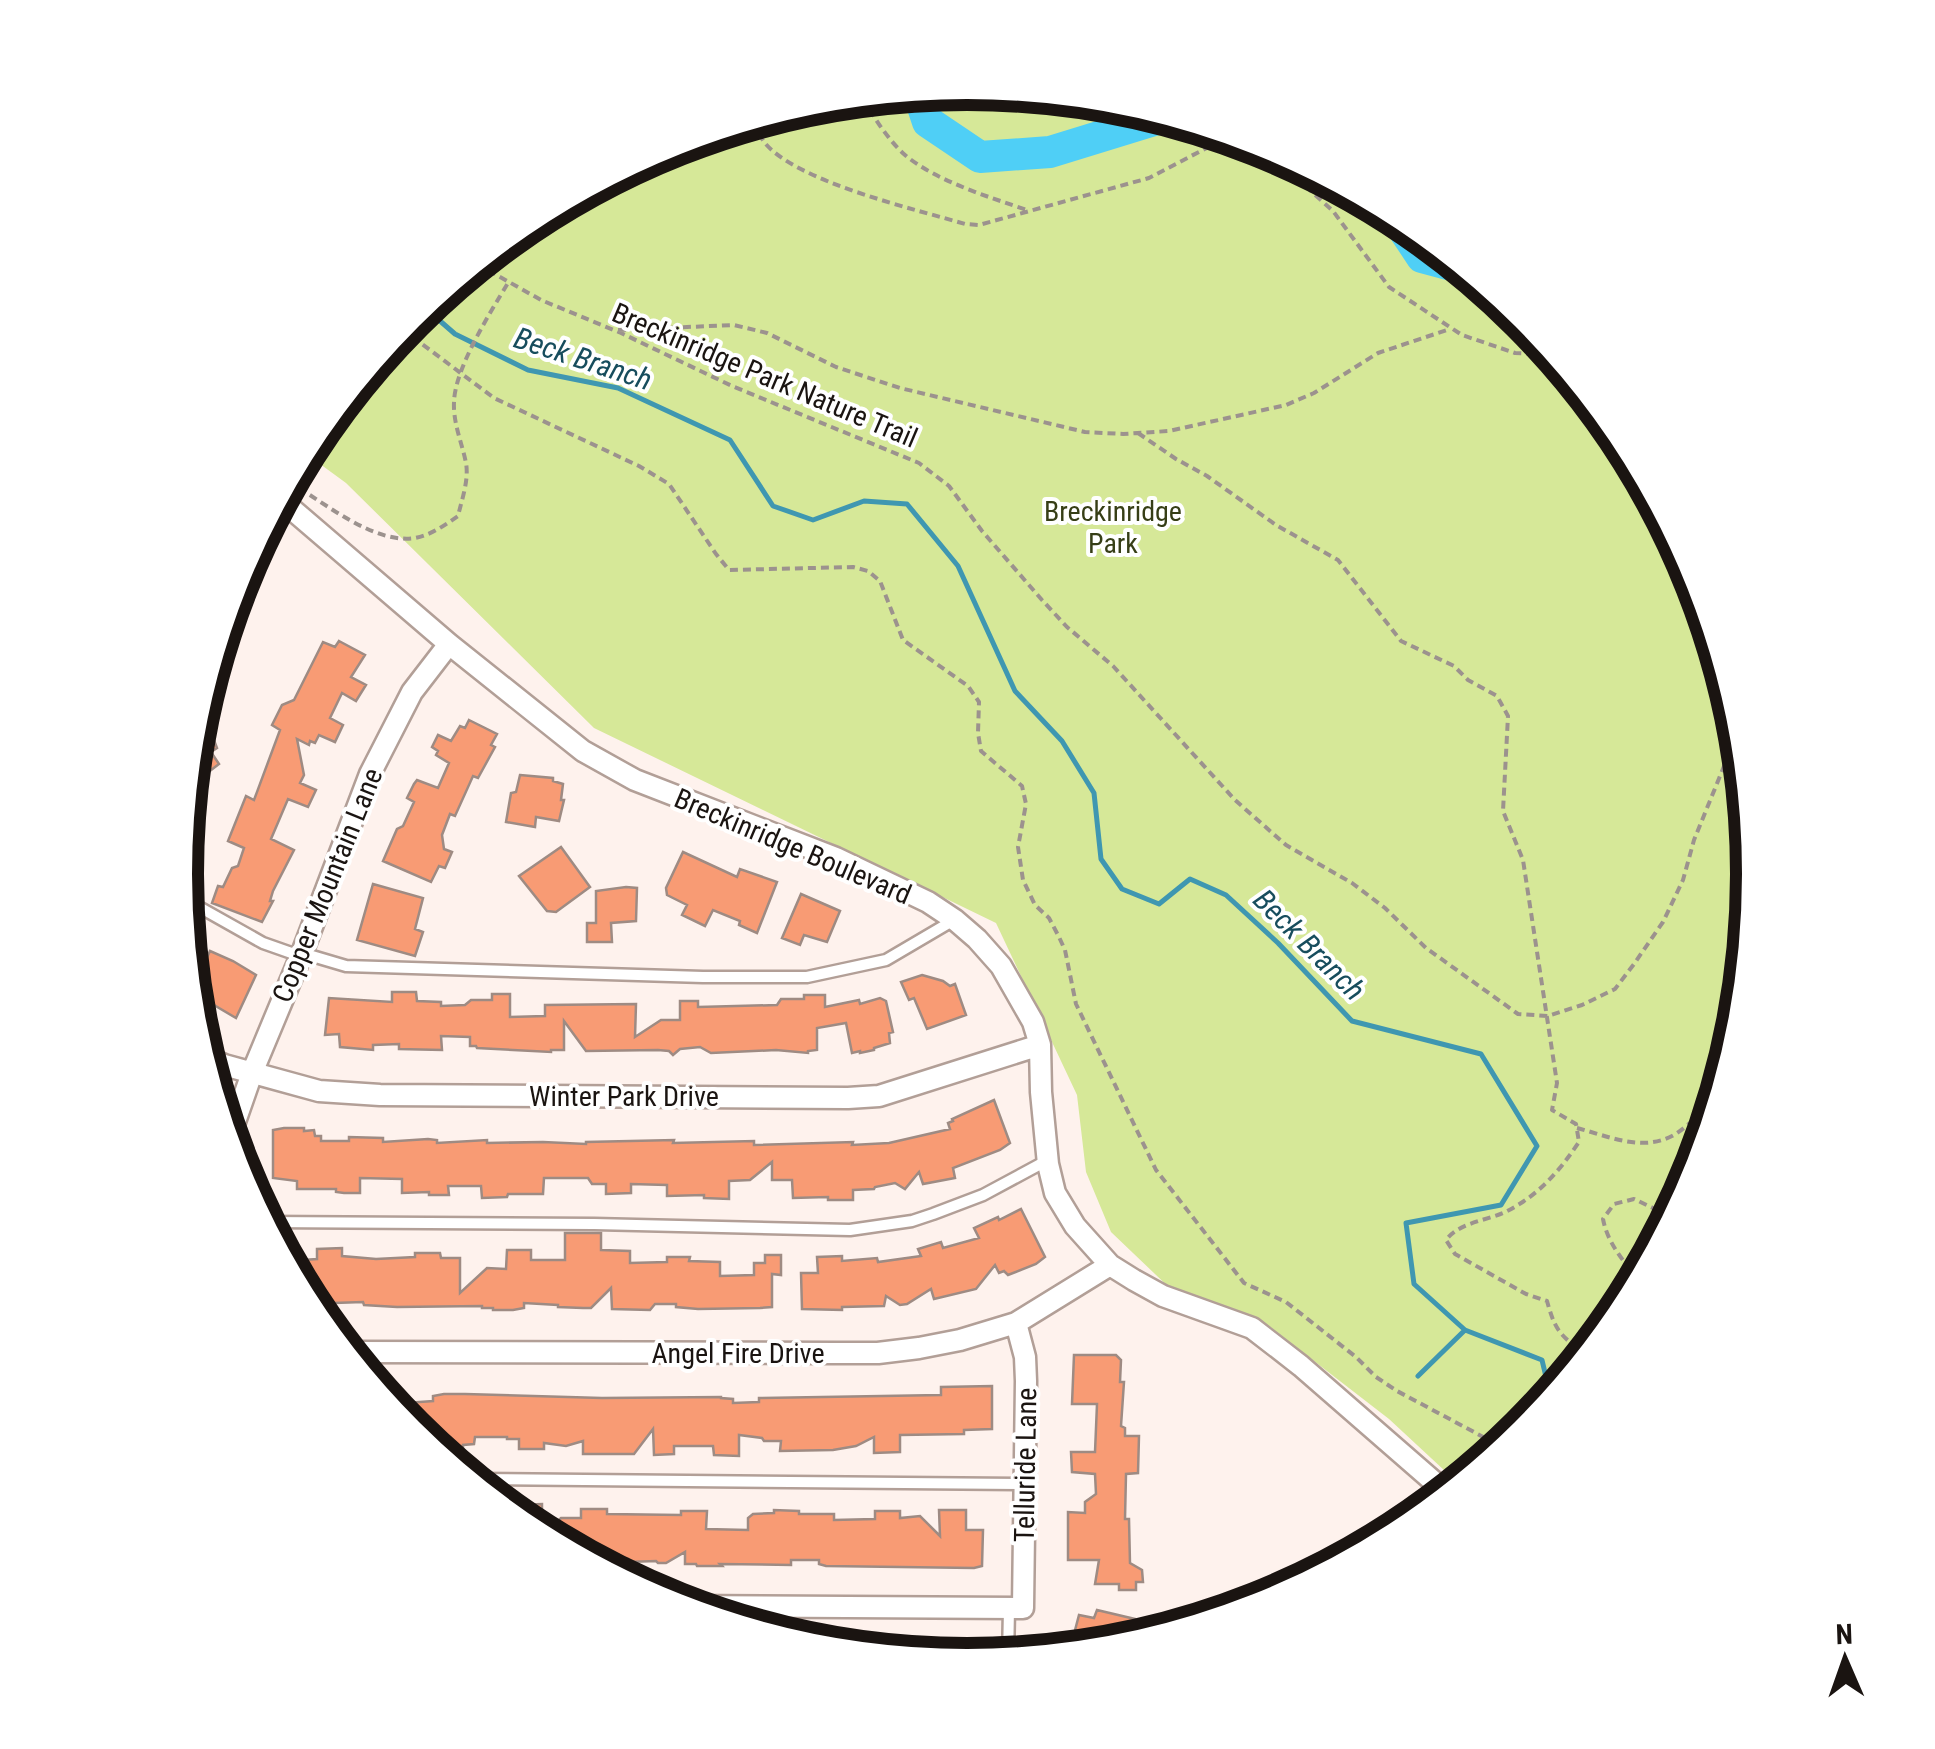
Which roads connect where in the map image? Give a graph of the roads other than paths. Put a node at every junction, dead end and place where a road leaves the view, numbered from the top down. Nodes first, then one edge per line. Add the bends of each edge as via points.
1 (296, 499) edge
2 (449, 644) junction
3 (199, 907) edge
4 (955, 920) junction
5 (301, 954) junction
6 (1040, 1045) junction
7 (222, 1064) edge
8 (252, 1073) junction
9 (237, 1116) edge
10 (1048, 1160) junction
11 (281, 1222) edge
12 (1110, 1265) junction
13 (1016, 1322) junction
14 (364, 1352) edge
15 (492, 1479) edge
16 (1024, 1484) junction
17 (1437, 1484) edge
18 (731, 1606) edge
19 (1016, 1608) junction
20 (1011, 1642) edge

1 - 2 street, Breckinridge Boulevard
2 - 4 street, Breckinridge Boulevard via 608,767 836,858
2 - 5 street, Copper Mountain Lane via 386,740
3 - 5 lane via 263,944
4 - 5 lane via 886,960 807,977 346,966
4 - 6 street, Breckinridge Boulevard via 1001,966
5 - 8 street, Copper Mountain Lane
6 - 8 street, Winter Park Drive via 878,1096 848,1098 380,1095 318,1092
6 - 10 street, Breckinridge Boulevard
7 - 8 street, Winter Park Drive
8 - 9 street, Copper Mountain Lane
10 - 11 lane via 933,1214 850,1230
10 - 12 street, Breckinridge Boulevard via 1055,1193
12 - 13 street, Angel Fire Drive
12 - 17 street, Breckinridge Boulevard via 1163,1296 1252,1328
13 - 14 street, Angel Fire Drive via 960,1340 878,1352
13 - 16 street, Telluride Lane via 1025,1358
15 - 16 lane
16 - 19 street, Telluride Lane
18 - 19 street
19 - 20 lane

